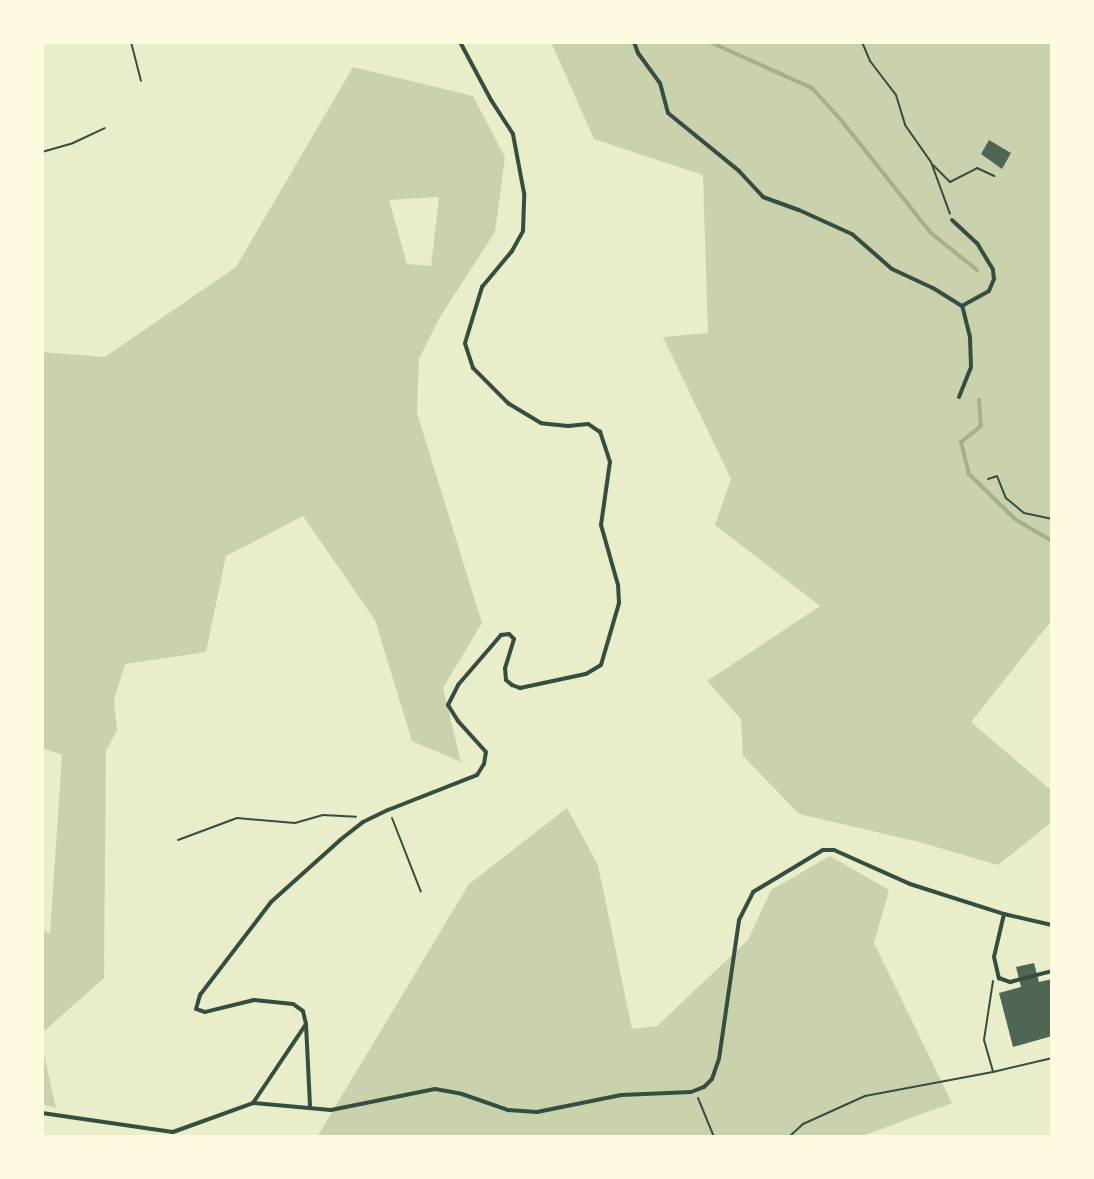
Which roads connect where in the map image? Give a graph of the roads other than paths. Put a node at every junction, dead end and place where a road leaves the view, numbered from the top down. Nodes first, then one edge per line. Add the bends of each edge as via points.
1 (460, 42) edge
2 (634, 42) edge
3 (952, 220) road end
4 (962, 306) junction
5 (959, 397) dead end
6 (1004, 914) junction
7 (1052, 925) edge
8 (1052, 971) edge
9 (306, 1024) junction
10 (253, 1103) junction
11 (310, 1107) junction
12 (42, 1113) edge

1 - 9 lane via 513,134 524,193 523,231 482,287 465,343 473,368 509,404 541,423 588,424 600,432 610,462 601,525 618,585 619,603 601,665 586,674 520,688 512,686 506,680 505,669 514,639 509,634 501,635 458,685 448,705 486,752 477,775 363,822 271,902 200,995 196,1009 205,1012 254,1000 293,1004 303,1011
2 - 4 lane via 660,83 668,113 739,171 763,197 852,234 892,268
3 - 4 lane via 977,243 993,270 989,291
4 - 5 lane via 970,337 971,367
6 - 7 lane
6 - 8 lane via 994,957 999,978 1010,982
6 - 11 lane via 910,884 834,850 823,850 753,892 739,920 719,1059 712,1079 698,1089 621,1095 537,1112 508,1110 435,1089 331,1110
9 - 10 lane
9 - 11 lane
10 - 11 lane
10 - 12 lane via 173,1132

